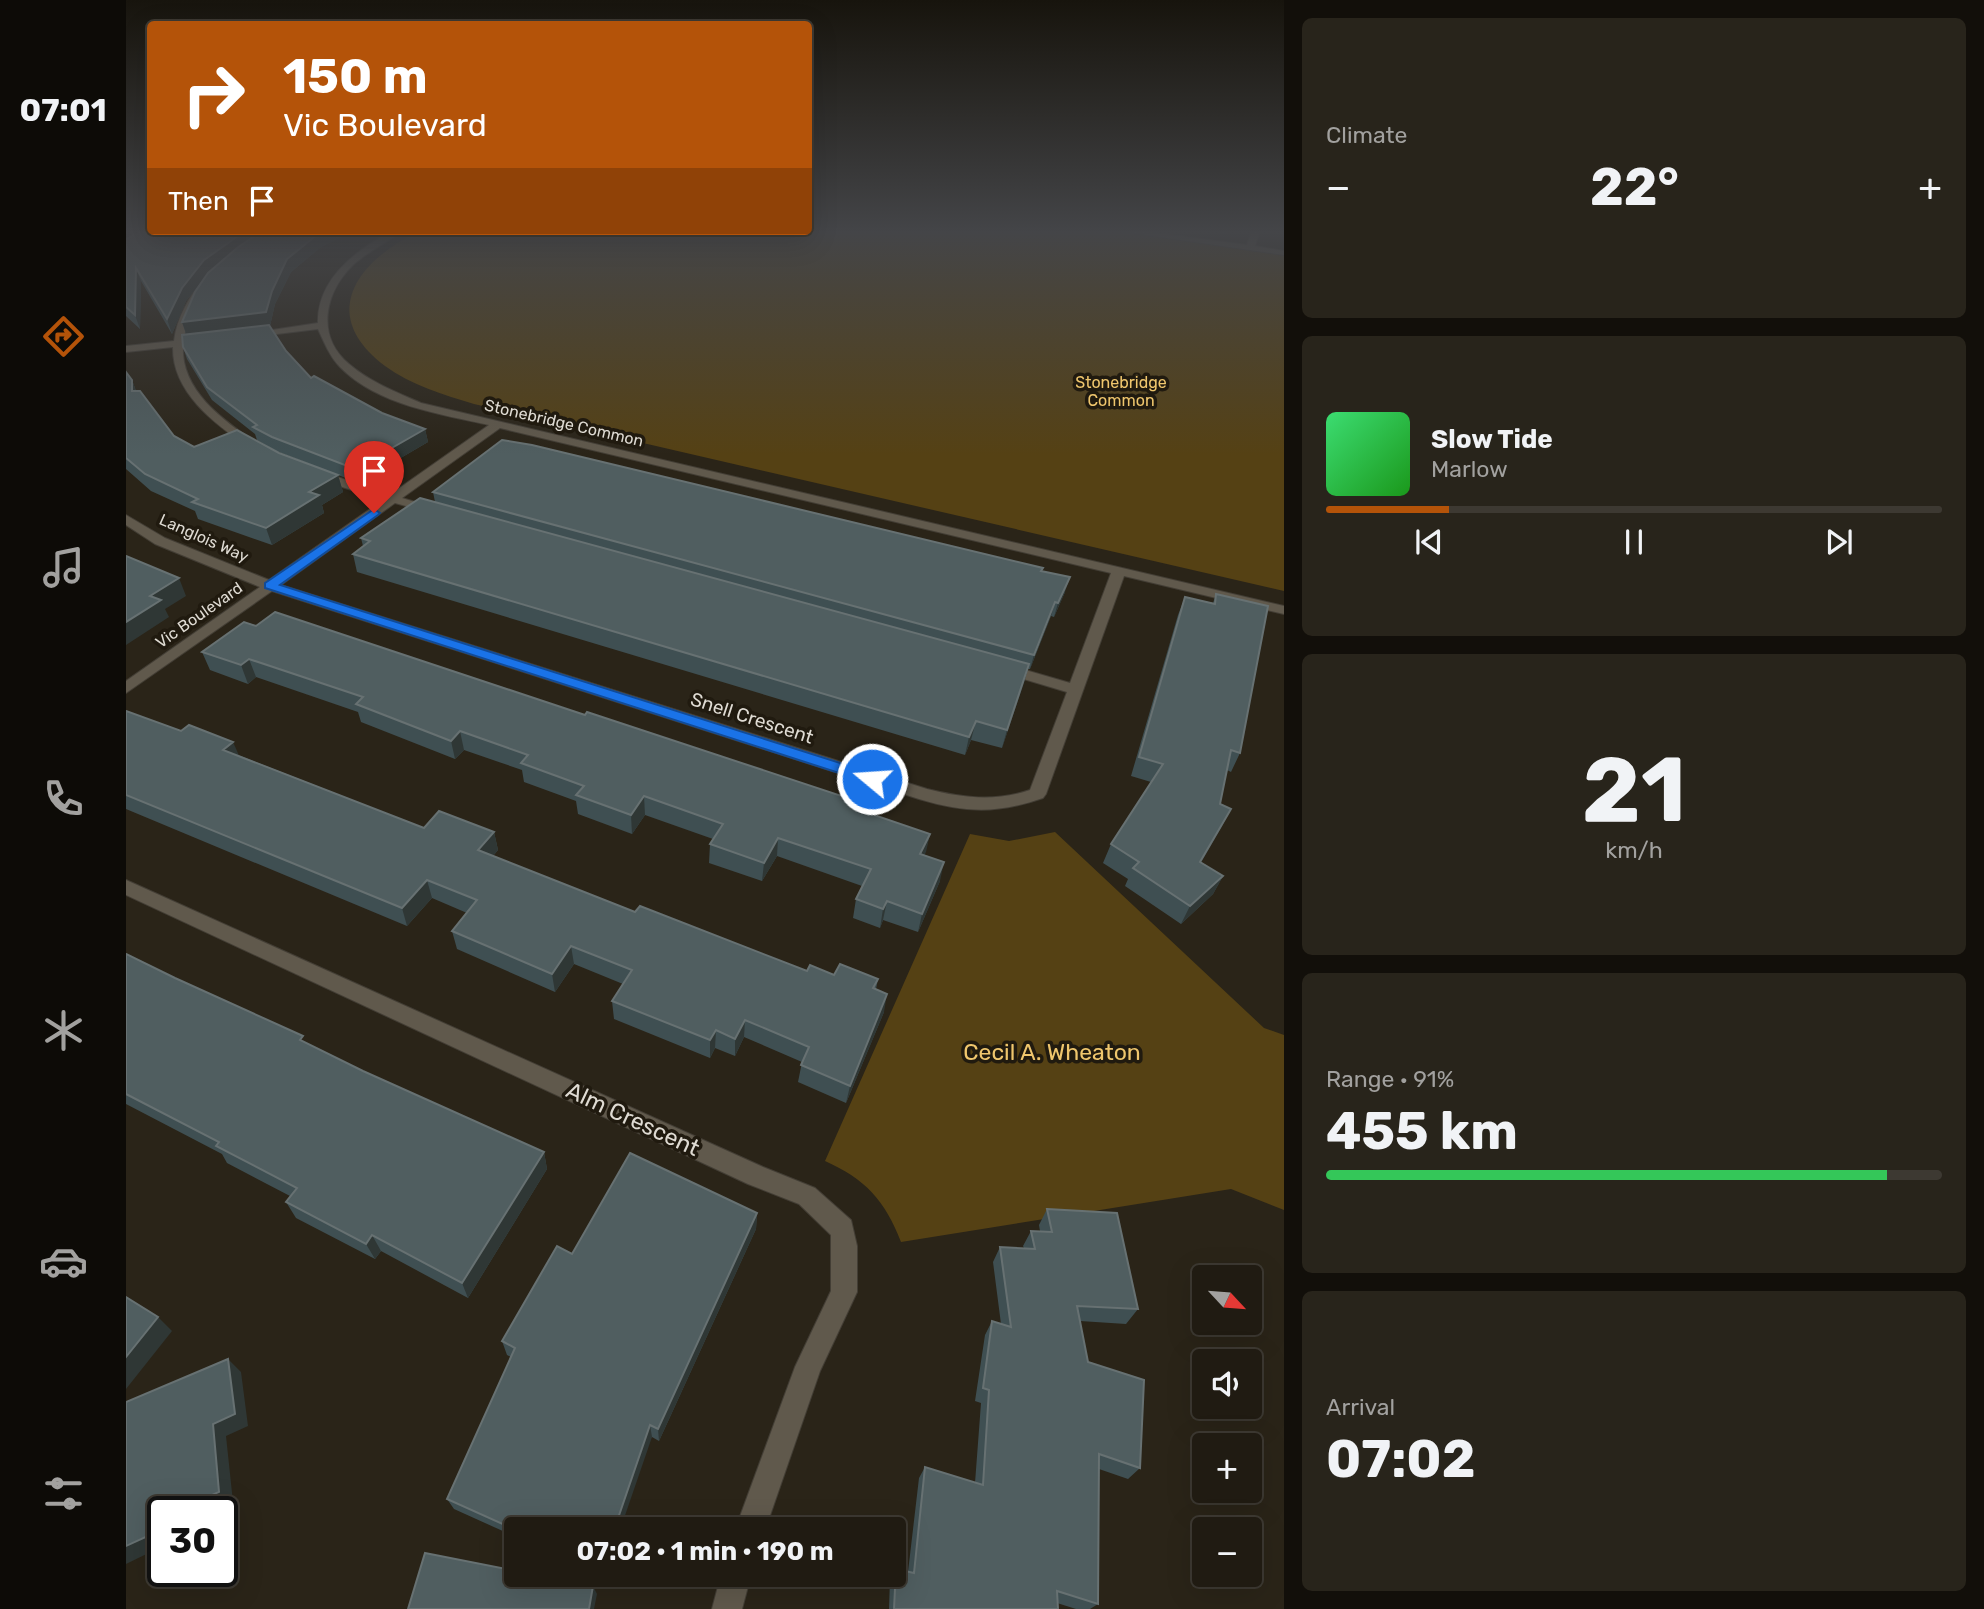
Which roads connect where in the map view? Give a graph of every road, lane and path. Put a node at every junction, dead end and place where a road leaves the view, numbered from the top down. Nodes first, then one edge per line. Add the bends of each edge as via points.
1 (187, 305) edge
2 (323, 305) edge
3 (320, 326) junction
4 (244, 335) edge
5 (204, 340) edge
6 (178, 343) junction
7 (126, 349) edge
8 (497, 425) junction
9 (262, 450) edge
10 (307, 471) edge
11 (393, 500) junction
12 (447, 516) edge
13 (126, 519) edge
14 (1119, 571) junction
15 (270, 586) junction
16 (1284, 610) edge
17 (995, 666) edge
18 (126, 688) edge
19 (1075, 689) junction
20 (126, 887) edge
21 (755, 1517) edge
22 (733, 1587) edge
23 (727, 1609) edge

1 - 6 street
2 - 3 street
3 - 4 street
3 - 8 street, Stonebridge Common via 343,366 376,386 417,405
5 - 6 street
6 - 7 street
6 - 9 street via 180,367 201,403 234,433
8 - 11 street, Vic Boulevard
8 - 14 street, Stonebridge Common
10 - 11 street
11 - 12 street
11 - 15 street, Vic Boulevard
13 - 15 street, Langlois Way via 160,541
14 - 16 street, Stonebridge Common
14 - 19 street, Snell Crescent
15 - 18 street, Vic Boulevard
15 - 19 street, Snell Crescent via 925,795 981,808 1037,794
17 - 19 street
20 - 21 street, Alm Crescent via 807,1196 842,1229 844,1292 808,1367
22 - 23 street

